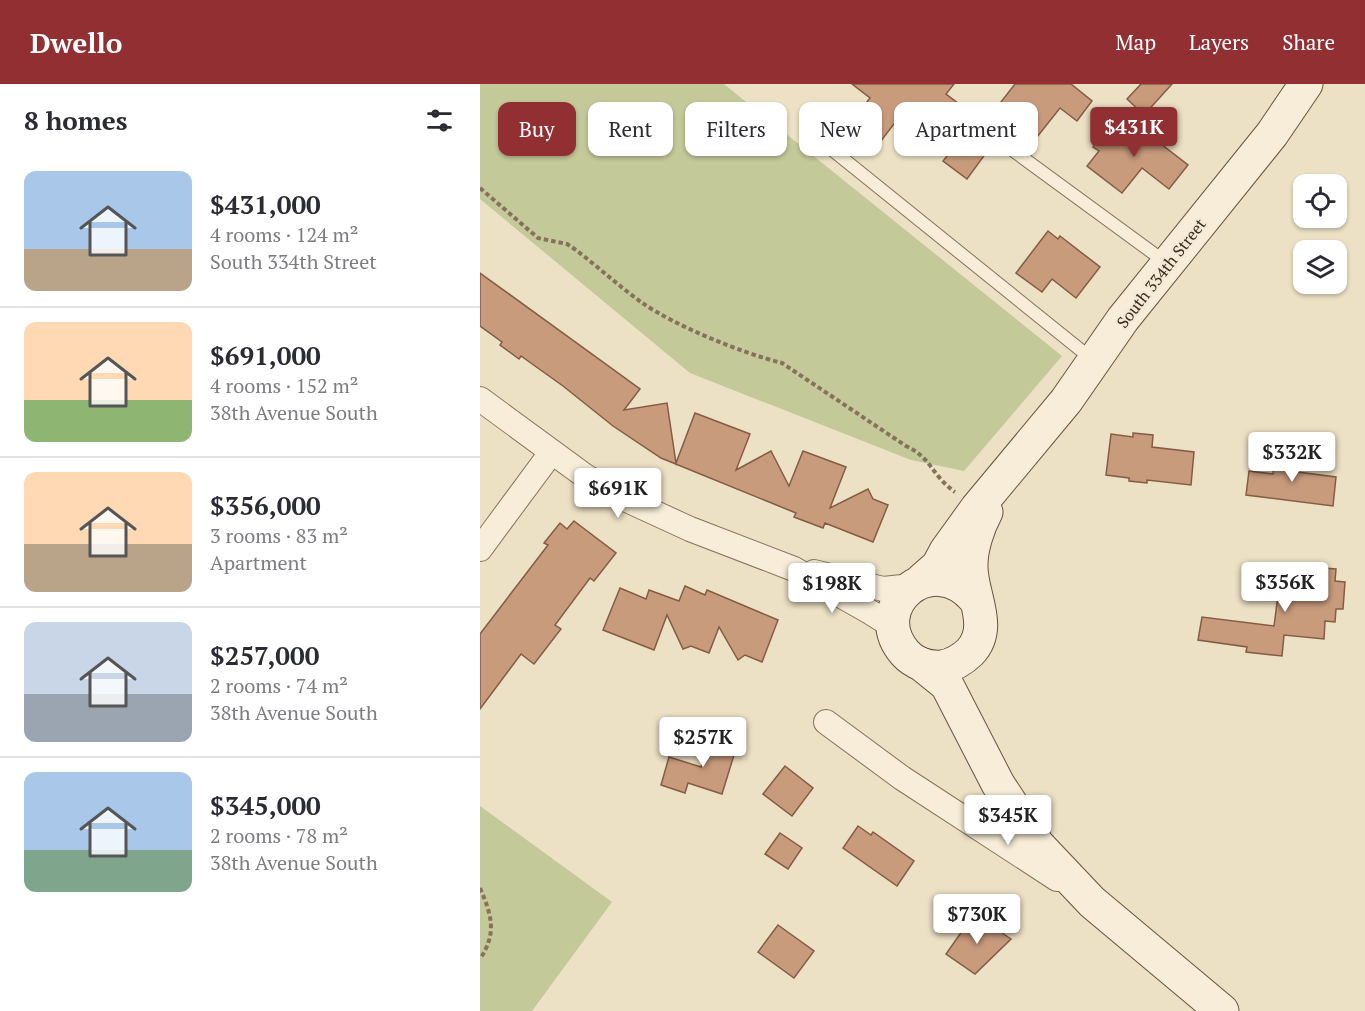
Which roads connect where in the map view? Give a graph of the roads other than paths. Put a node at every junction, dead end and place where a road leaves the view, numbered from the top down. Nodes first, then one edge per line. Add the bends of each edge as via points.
1 (1306, 84) edge
2 (840, 156) edge
3 (1021, 156) edge
4 (1168, 264) junction
5 (1094, 361) junction
6 (480, 399) edge
7 (551, 453) junction
8 (1016, 462) junction
9 (480, 549) edge
10 (794, 569) junction
11 (917, 583) junction
12 (974, 598) junction
13 (894, 634) junction
14 (973, 649) junction
15 (921, 664) junction
16 (826, 722) dead end
17 (981, 749) junction
18 (1092, 902) junction
19 (1222, 1011) edge

1 - 4 street, South 334th Street via 1272,134
2 - 5 lane
3 - 4 lane
4 - 5 street, South 334th Street
5 - 8 street, South 334th Street
6 - 7 street
7 - 9 street
7 - 10 street via 627,500
8 - 11 street, South 334th Street via 977,508 938,566
8 - 12 street, South 334th Street via 982,519 975,541 970,564
10 - 11 street via 884,589
10 - 13 street via 886,622
11 - 12 street via 945,579 957,583
11 - 13 street via 895,607
12 - 14 street via 981,624
13 - 15 street via 900,647
14 - 15 street via 955,663 932,667
14 - 17 street via 971,701
15 - 17 street via 946,685
16 - 18 street via 902,778
17 - 18 street via 1038,845
18 - 19 street

